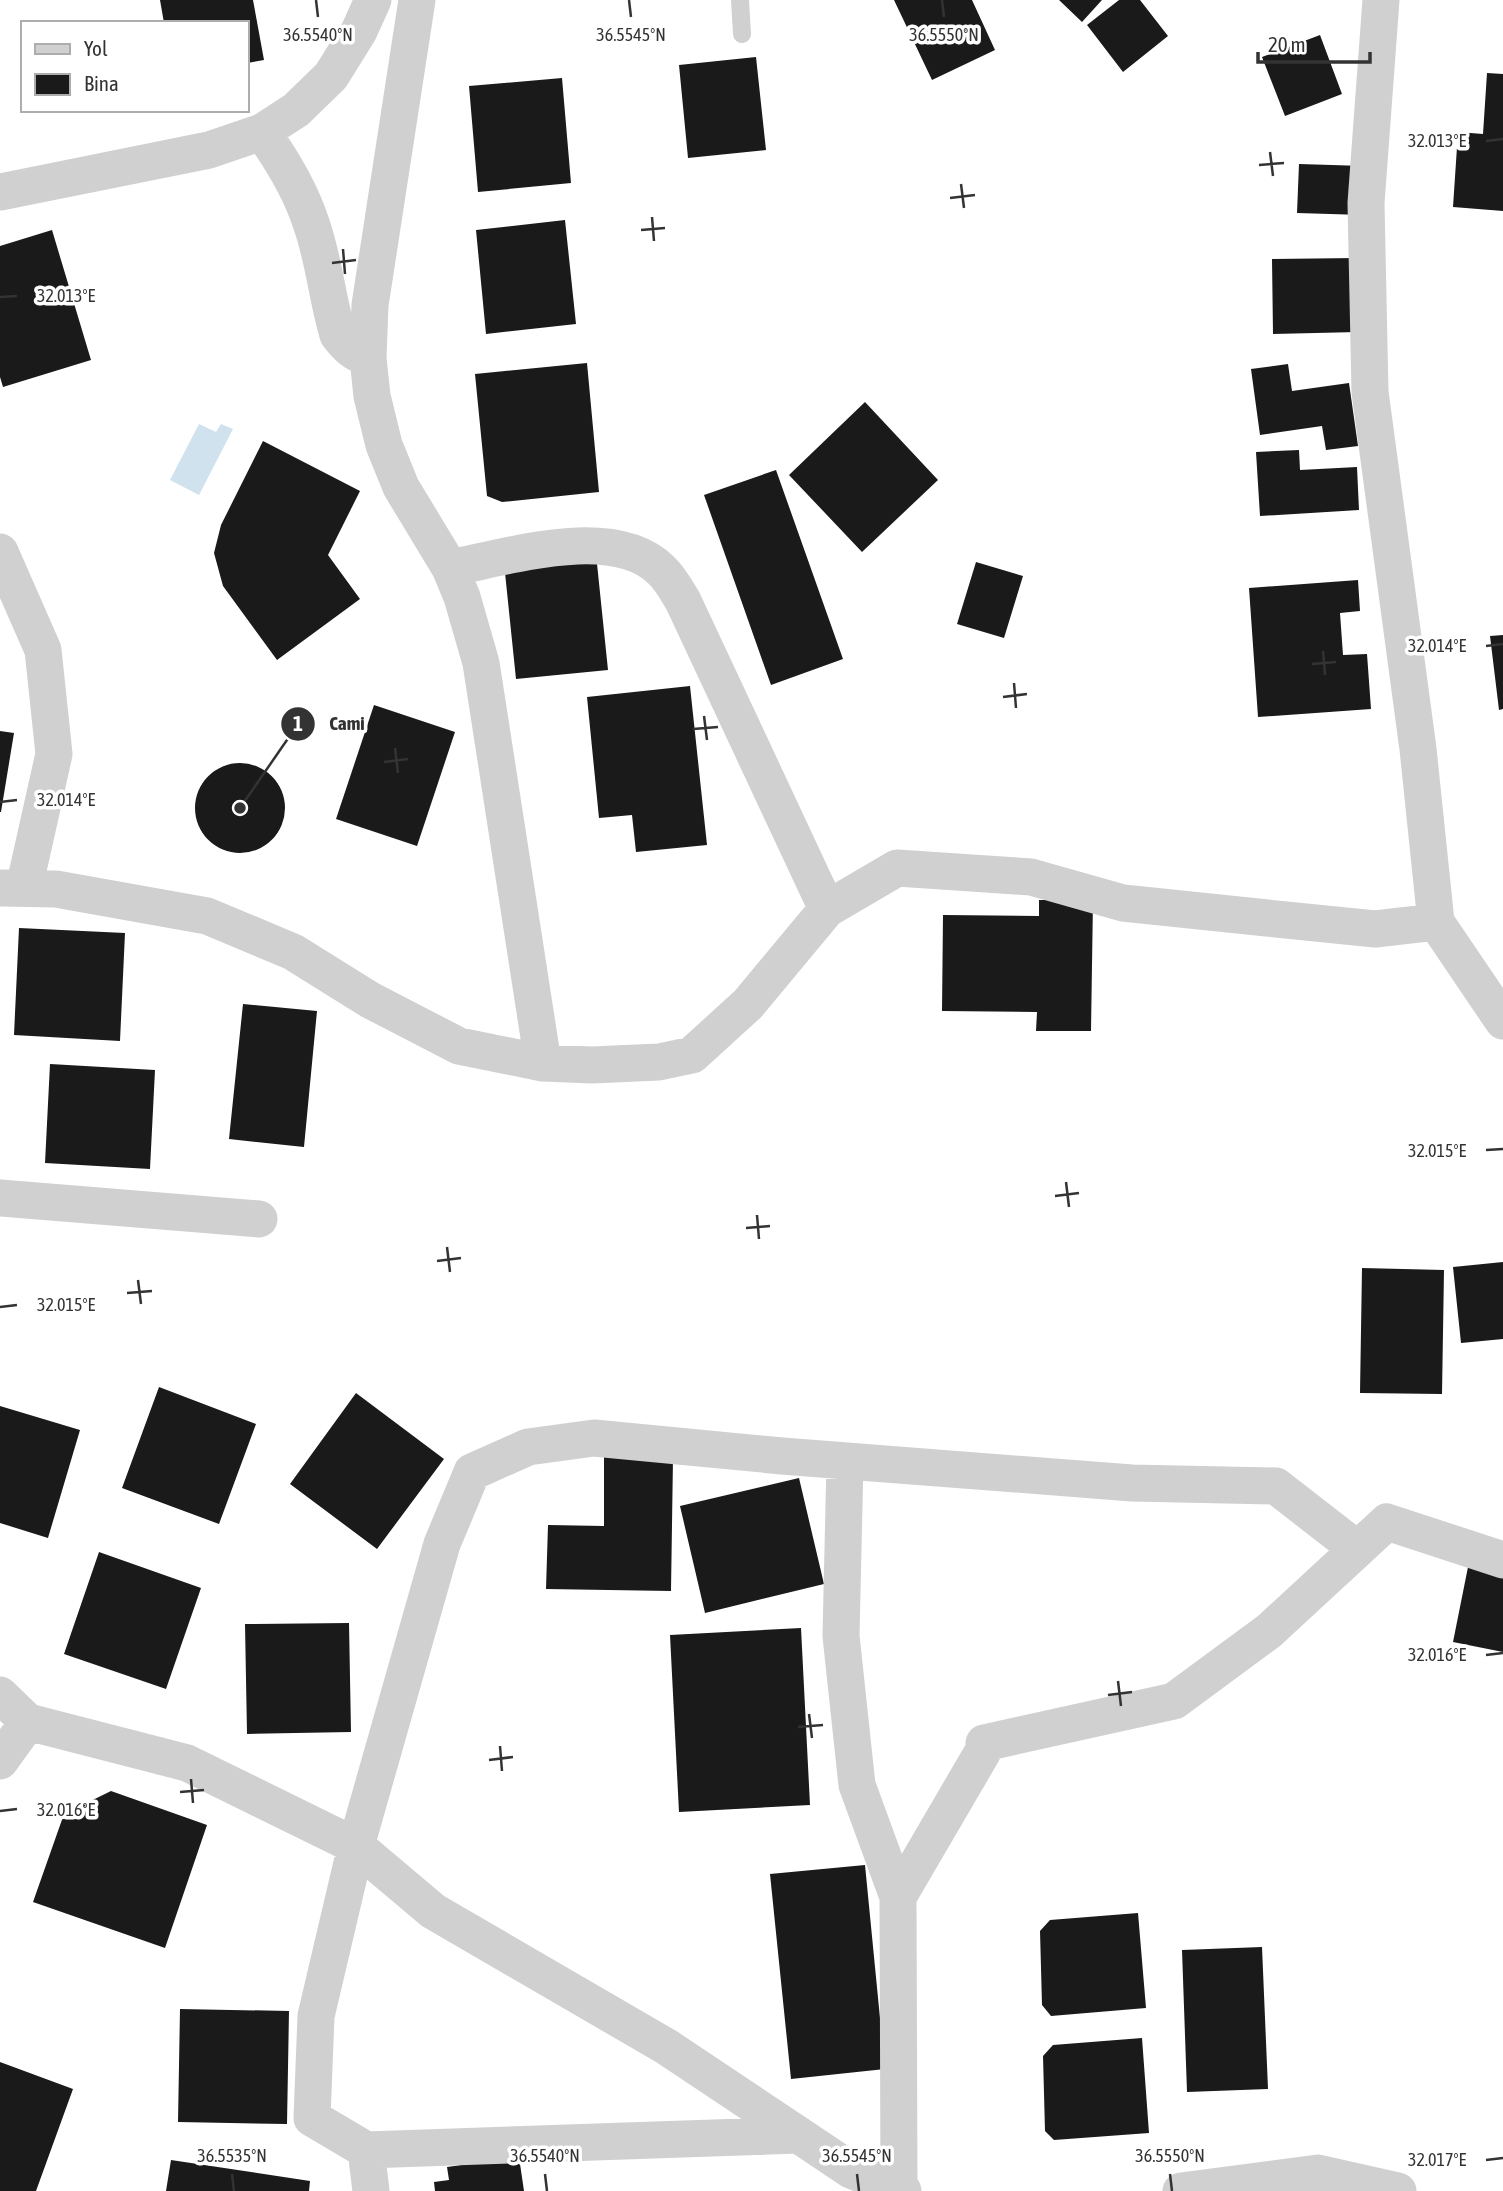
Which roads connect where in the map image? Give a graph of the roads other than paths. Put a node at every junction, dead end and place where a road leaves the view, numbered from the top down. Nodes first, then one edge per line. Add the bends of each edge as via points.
1 (373, 0) edge
2 (417, 0) edge
3 (740, 0) edge
4 (1381, 0) edge
5 (742, 34) dead end
6 (262, 132) junction
7 (0, 192) edge
8 (368, 358) junction
9 (0, 552) edge
10 (450, 568) junction
11 (12, 888) edge
12 (827, 909) junction
13 (1436, 922) junction
14 (1503, 1021) edge
15 (543, 1063) junction
16 (0, 1198) edge
17 (259, 1219) dead end
18 (845, 1461) junction
19 (1357, 1549) junction
20 (1503, 1560) edge
21 (0, 1695) edge
22 (28, 1723) junction
23 (0, 1761) edge
24 (356, 1846) junction
25 (898, 1898) junction
26 (799, 2135) junction
27 (366, 2150) junction
28 (901, 2190) edge
29 (371, 2191) edge
30 (1181, 2191) edge
31 (1398, 2191) edge

1 - 6 street via 331,76 296,110
2 - 8 street via 370,305
3 - 5 lane
4 - 13 street via 1366,203 1370,392 1418,749
6 - 7 street via 209,150
6 - 8 street via 283,161 308,214 338,335 355,354
8 - 10 street via 384,445 401,487
9 - 11 street via 43,650 54,754
10 - 12 street via 550,548 594,546 633,551 661,570 683,601
10 - 15 street via 481,663
11 - 15 street via 56,889 207,916 293,953 459,1046
12 - 13 street via 897,868 1031,877 1123,903 1254,917 1375,929
12 - 15 street via 748,1003 692,1055 659,1062
13 - 14 street
16 - 17 street
18 - 19 street via 1132,1483 1276,1486
18 - 24 street via 594,1438 528,1447 472,1472 442,1544
18 - 25 street via 841,1636 857,1785
19 - 20 street via 1387,1522
19 - 25 street via 1269,1631 1174,1701 984,1743
21 - 22 street
22 - 23 street
22 - 24 street via 187,1763
24 - 26 street via 433,1911 667,2047
24 - 27 street via 316,2016 312,2118
25 - 28 street
26 - 27 street
26 - 28 street via 851,2170
27 - 29 street
30 - 31 street via 1318,2173

